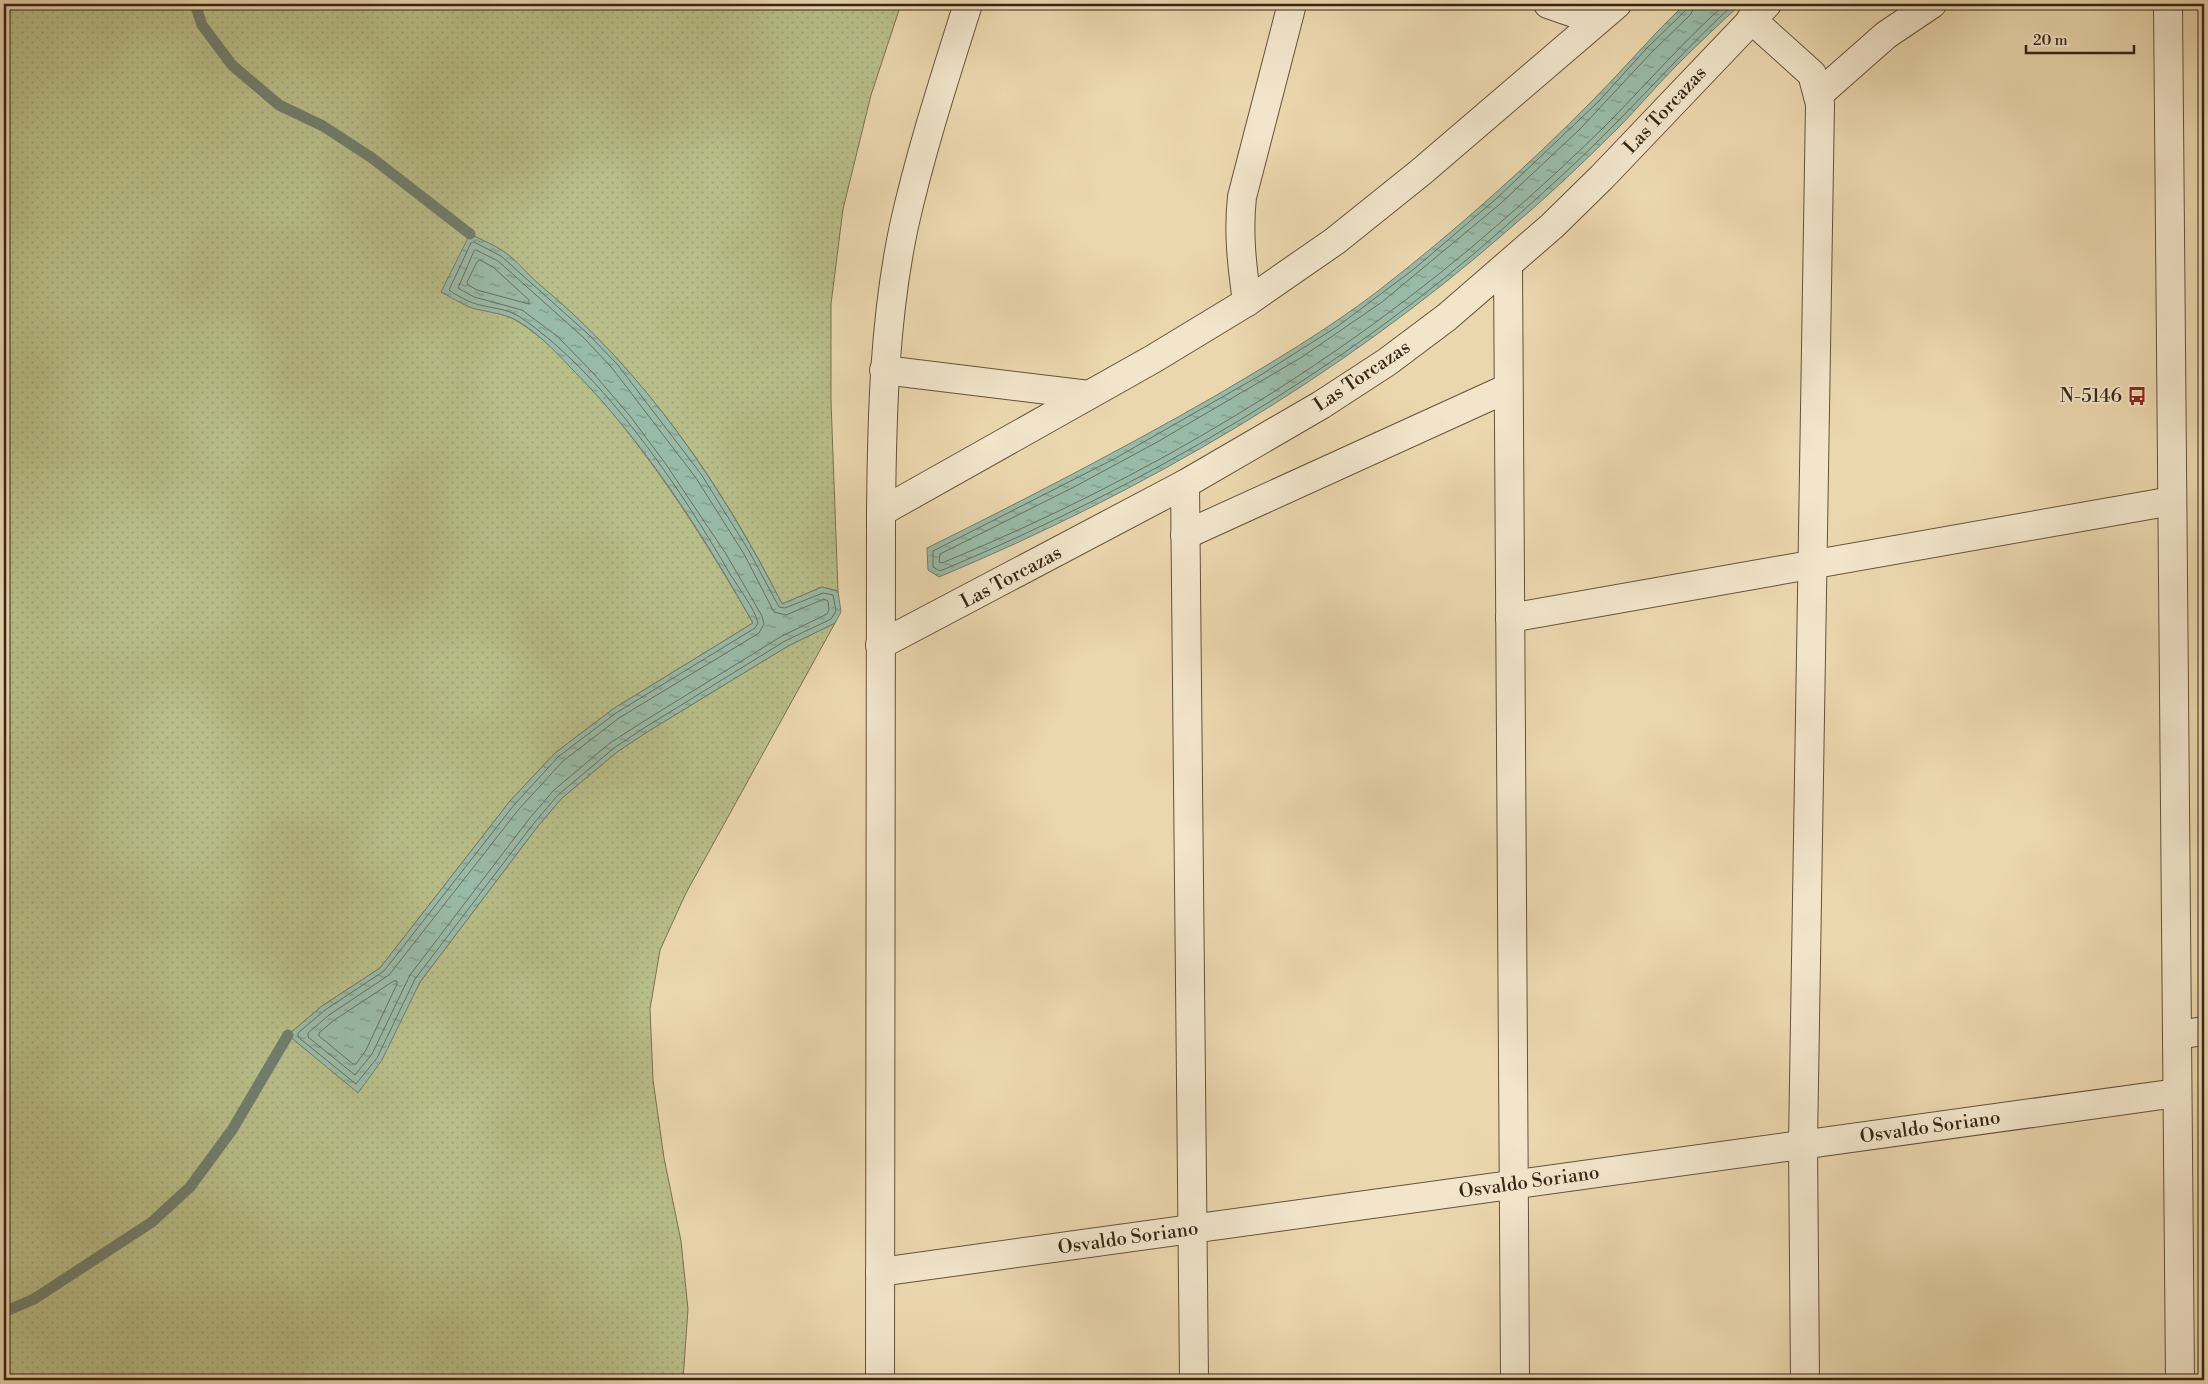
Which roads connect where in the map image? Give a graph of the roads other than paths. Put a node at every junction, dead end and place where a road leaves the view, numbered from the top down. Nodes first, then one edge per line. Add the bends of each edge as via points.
1 (968, 4) edge
2 (1292, 4) edge
3 (1548, 4) edge
4 (1932, 4) edge
5 (2168, 4) edge
6 (1759, 11) edge
7 (1607, 12) edge
8 (1818, 95) junction
9 (1508, 266) junction
10 (1247, 302) junction
11 (884, 370) junction
12 (1508, 388) junction
13 (1089, 395) junction
14 (1184, 484) junction
15 (2172, 502) junction
16 (880, 512) junction
17 (1185, 535) junction
18 (1814, 565) junction
19 (1510, 618) junction
20 (880, 645) junction
21 (2204, 1031) edge
22 (2177, 1035) junction
23 (2178, 1093) junction
24 (1803, 1144) junction
25 (1514, 1184) junction
26 (1193, 1229) junction
27 (880, 1272) junction
28 (880, 1380) edge
29 (1194, 1380) edge
30 (1515, 1380) edge
31 (1806, 1380) edge
32 (2180, 1380) edge

1 - 11 street via 922,150 904,227
2 - 10 street via 1242,197 1240,239
3 - 7 street
4 - 8 street via 1886,35
5 - 15 street
6 - 8 street via 1812,74
6 - 9 street, Las Torcazas via 1602,177
7 - 10 street via 1413,179 1335,241
8 - 18 street
9 - 12 street
9 - 14 street, Las Torcazas via 1387,362 1321,405
10 - 13 street
11 - 13 street
11 - 16 street
12 - 17 street
12 - 19 street
13 - 16 street
14 - 17 street
14 - 20 street, Las Torcazas
15 - 18 street
15 - 22 street
16 - 20 street
17 - 26 street
18 - 19 street
18 - 24 street
19 - 25 street
20 - 27 street
21 - 22 street
22 - 23 street
23 - 24 street, Osvaldo Soriano
23 - 32 street
24 - 25 street, Osvaldo Soriano
24 - 31 street
25 - 26 street, Osvaldo Soriano
25 - 30 street
26 - 27 street, Osvaldo Soriano
26 - 29 street
27 - 28 street

